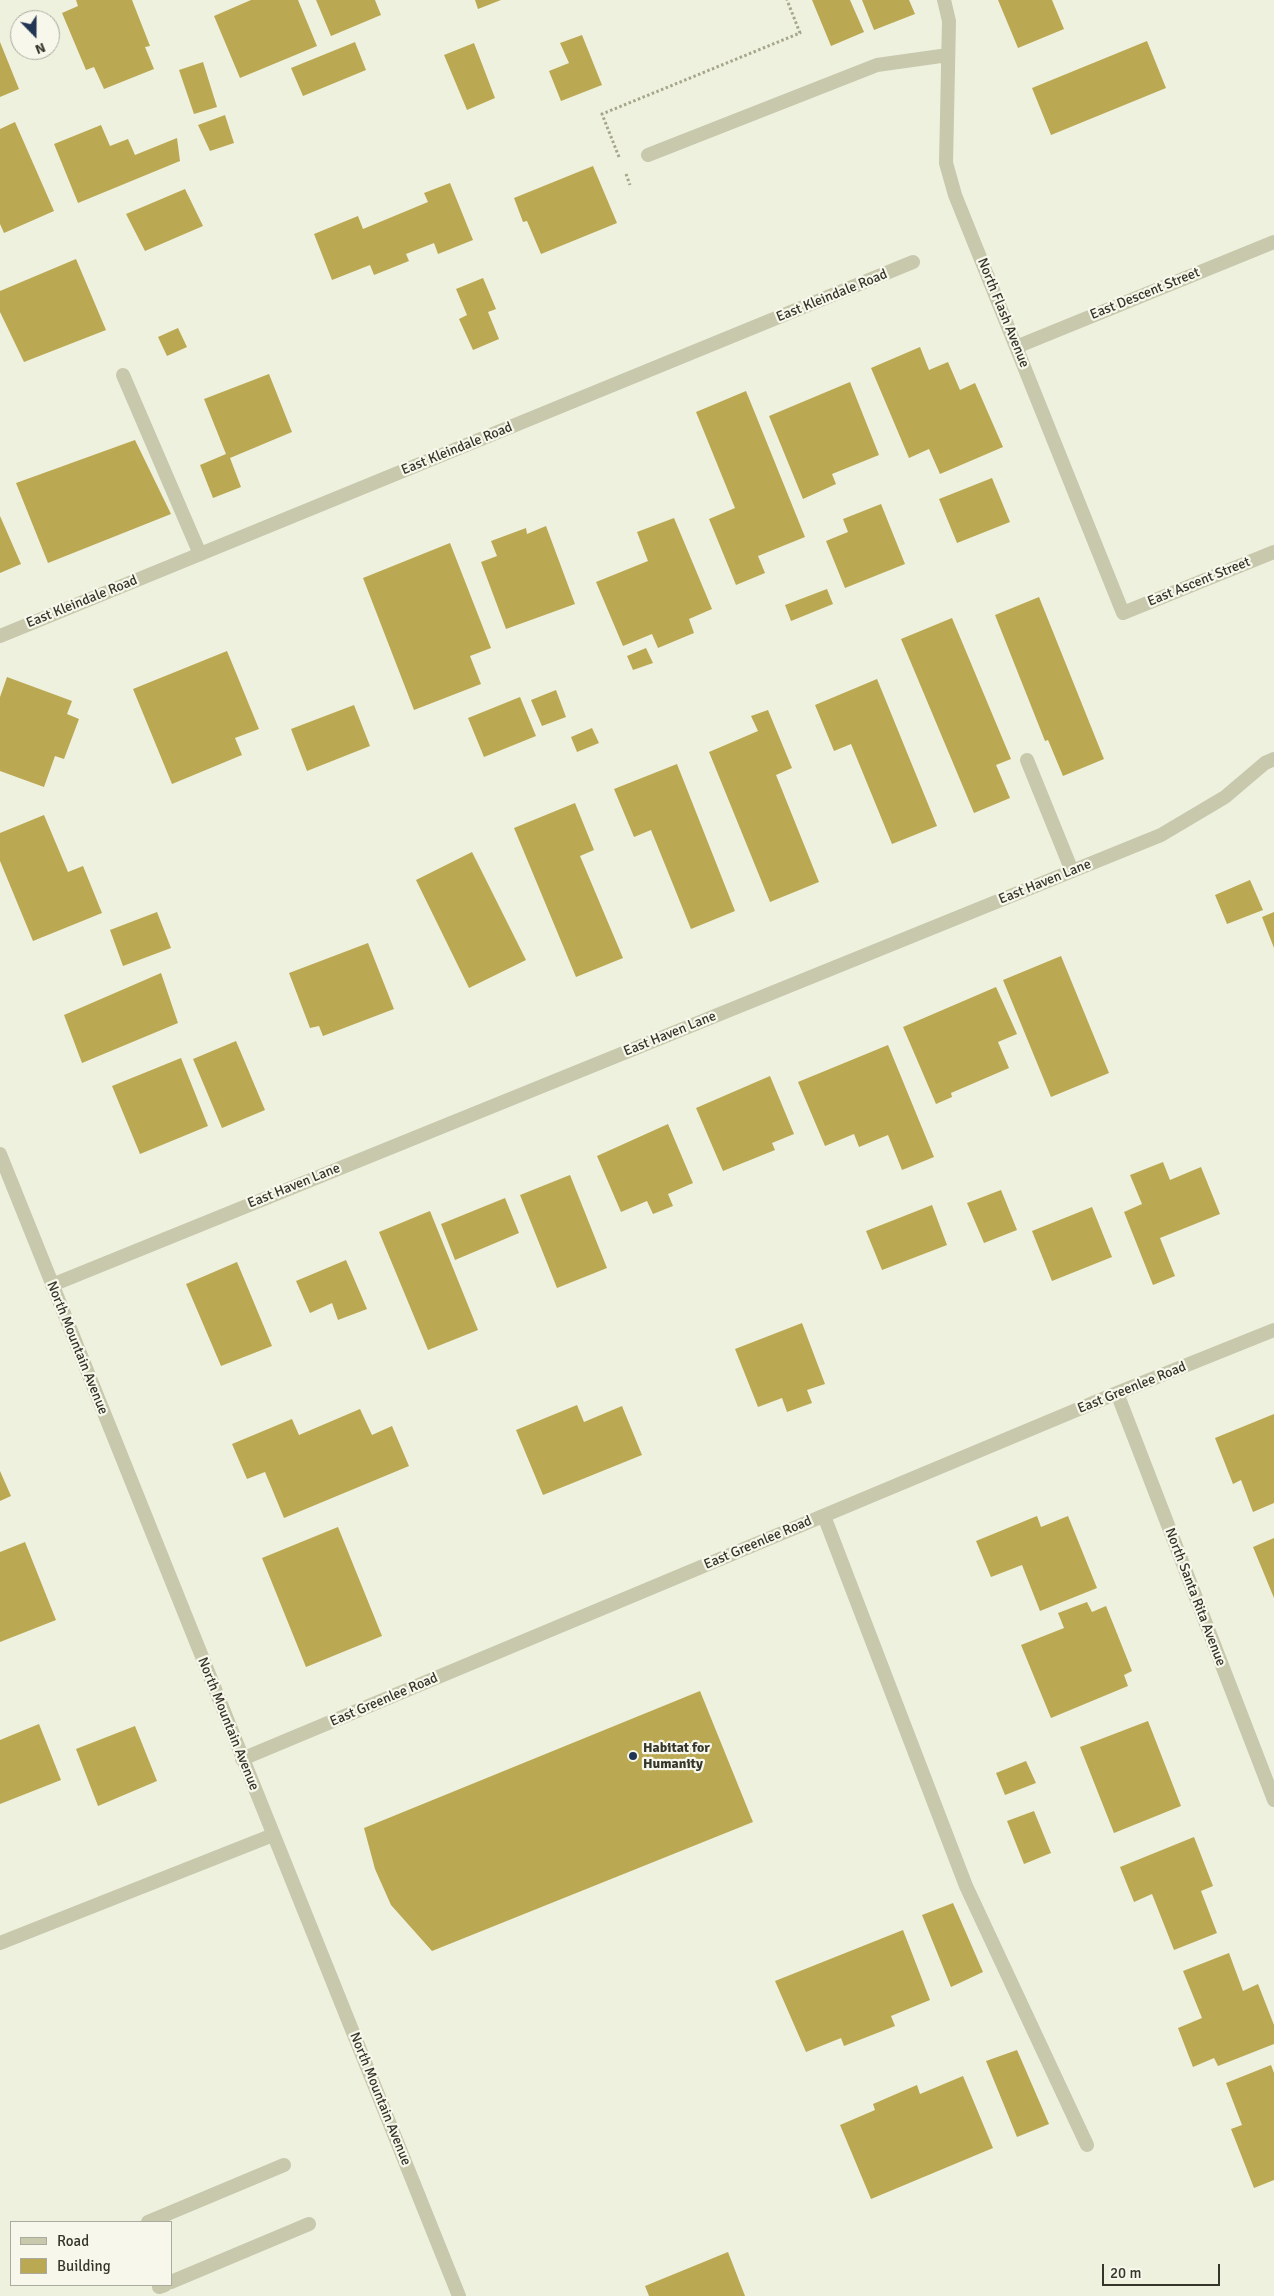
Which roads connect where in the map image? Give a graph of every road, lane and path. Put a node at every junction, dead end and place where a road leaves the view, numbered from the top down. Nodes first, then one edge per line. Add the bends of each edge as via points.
1 (787, 0) edge
2 (944, 0) edge
3 (948, 55) junction
4 (648, 155) dead end
5 (620, 158) dead end
6 (623, 167) dead end
7 (630, 185) dead end
8 (1274, 242) edge
9 (914, 262) dead end
10 (1016, 347) junction
11 (123, 375) dead end
12 (1274, 552) edge
13 (200, 554) junction
14 (1124, 613) joint
15 (0, 636) edge
16 (1274, 759) edge
17 (1027, 760) dead end
18 (1072, 871) junction
19 (0, 1154) edge
20 (52, 1285) junction
21 (1274, 1330) edge
22 (1117, 1393) junction
23 (824, 1516) junction
24 (242, 1759) junction
25 (1274, 1800) edge
26 (273, 1835) junction
27 (0, 1943) edge
28 (1087, 2145) dead end
29 (284, 2165) dead end
30 (150, 2221) edge
31 (309, 2224) dead end
32 (172, 2282) edge
33 (460, 2295) edge

1 - 5 path via 800,33 602,114
2 - 3 street, North Flash Avenue via 949,21
3 - 4 street via 877,64
3 - 10 street, North Flash Avenue via 946,163 955,195
6 - 7 path
8 - 10 street, East Descent Street
9 - 13 street, East Kleindale Road
10 - 14 street, North Flash Avenue
11 - 13 street
12 - 14 street, East Ascent Street
13 - 15 street, East Kleindale Road
16 - 18 street, East Haven Lane via 1225,797 1161,835
17 - 18 street
18 - 20 street, East Haven Lane
19 - 20 street, North Mountain Avenue
20 - 24 street, North Mountain Avenue
21 - 22 street, East Greenlee Road
22 - 23 street, East Greenlee Road
22 - 25 street, North Santa Rita Avenue
23 - 24 street, East Greenlee Road
23 - 28 street via 966,1886
24 - 26 street, North Mountain Avenue
26 - 27 street
26 - 33 street, North Mountain Avenue
29 - 30 street
31 - 32 street

